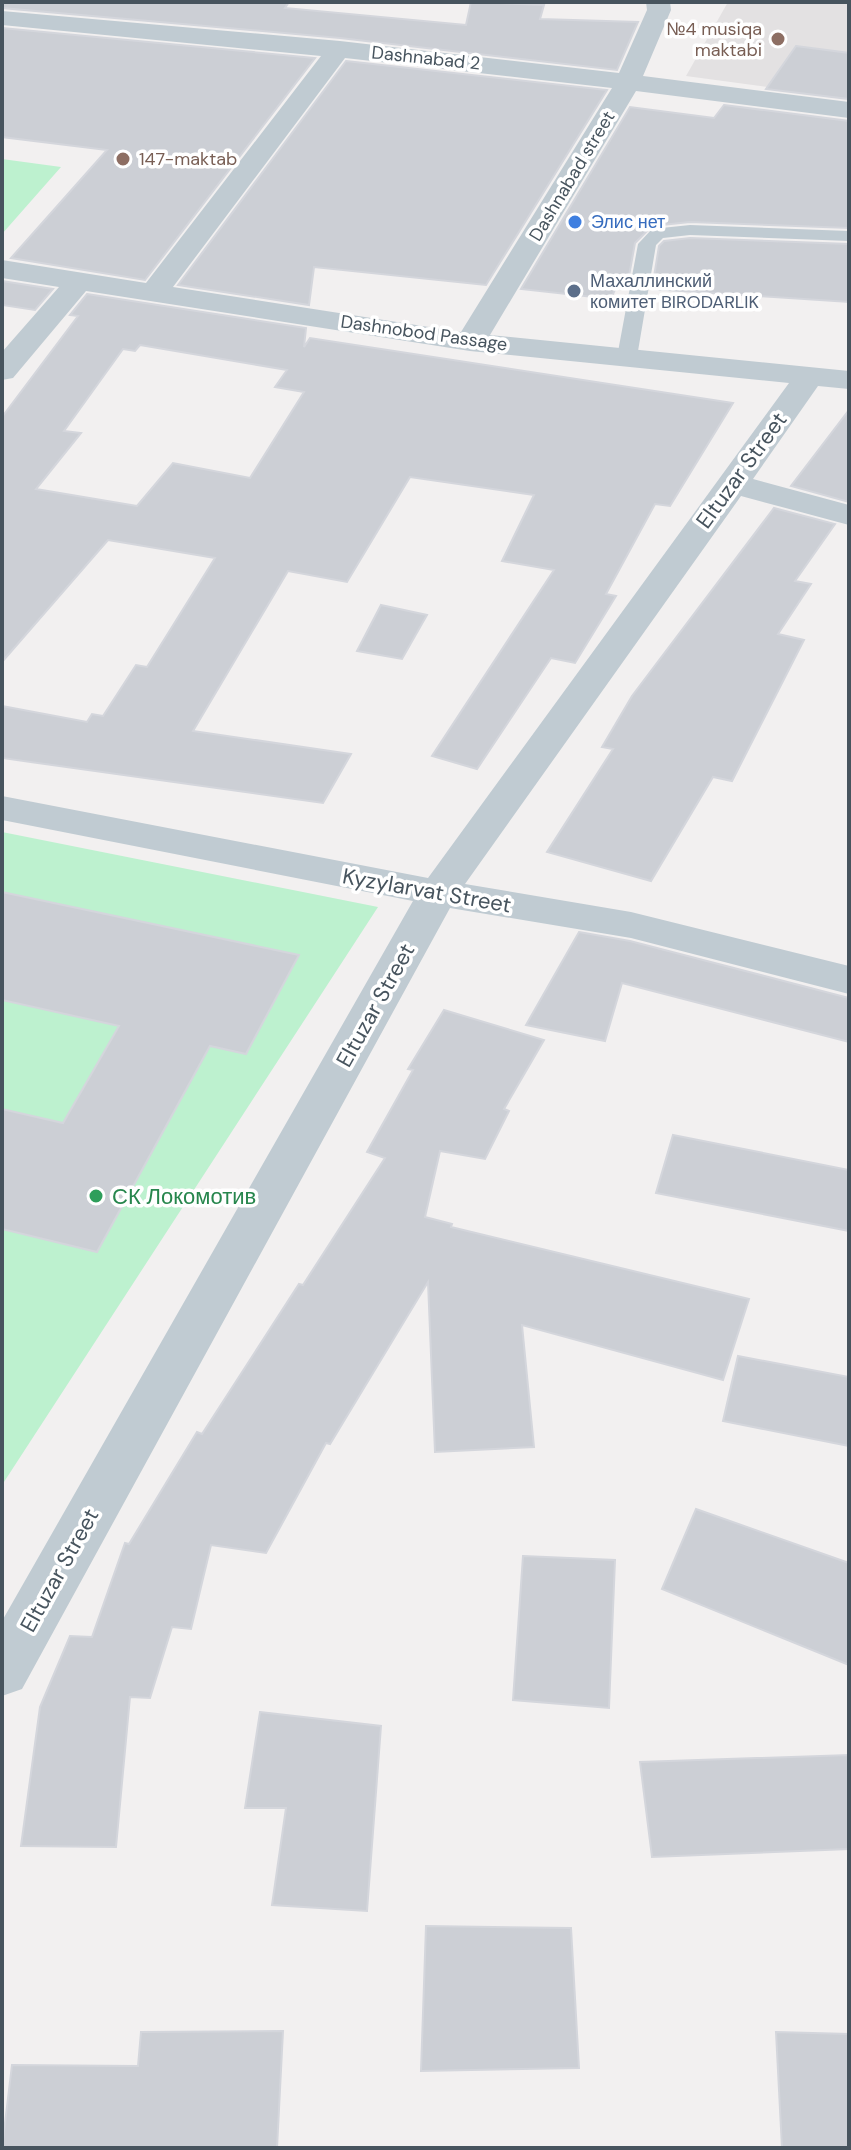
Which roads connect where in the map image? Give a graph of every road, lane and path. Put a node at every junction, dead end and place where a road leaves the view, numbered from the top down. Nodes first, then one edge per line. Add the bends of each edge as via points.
1 (658, 2) edge
2 (2, 18) edge
3 (340, 48) junction
4 (629, 80) junction
5 (849, 110) edge
6 (849, 236) edge
7 (2, 269) edge
8 (79, 281) junction
9 (153, 293) junction
10 (470, 342) junction
11 (627, 357) junction
12 (2, 371) edge
13 (829, 378) edge
14 (731, 483) junction
15 (849, 515) edge
16 (2, 808) edge
17 (438, 893) junction
18 (849, 980) edge
19 (2, 1672) edge

1 - 4 street, Dashnabad street
2 - 3 street, Dashnabad 2
3 - 4 street, Dashnabad 2
3 - 9 street
4 - 5 street, Dashnabad 2
4 - 10 street, Dashnabad street
6 - 11 lane via 658,233 647,244
7 - 8 street, Dashnobod Passage
8 - 9 street, Dashnobod Passage
8 - 12 street
9 - 10 street, Dashnobod Passage
10 - 11 street, Dashnobod Passage
11 - 13 street, Dashnobod Passage
13 - 14 street, Eltuzar Street
14 - 15 street
14 - 17 street, Eltuzar Street
16 - 17 street, Kyzylarvat Street
17 - 18 street, Kyzylarvat Street via 631,925
17 - 19 street, Eltuzar Street

